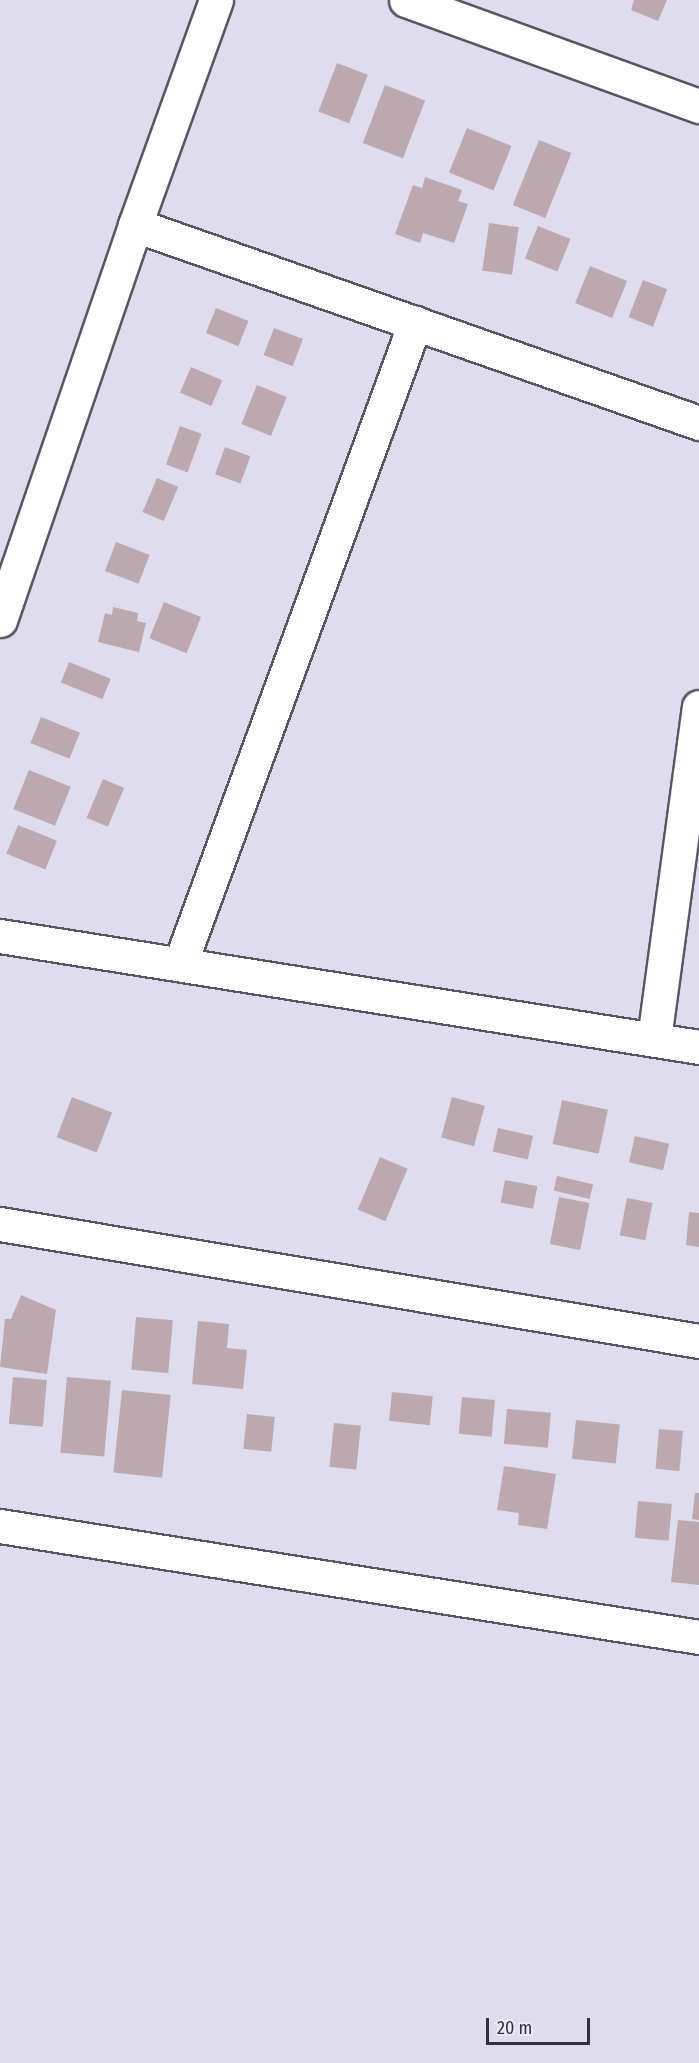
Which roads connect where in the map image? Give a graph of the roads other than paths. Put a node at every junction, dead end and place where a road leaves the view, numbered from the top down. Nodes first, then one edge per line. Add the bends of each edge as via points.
1 (216, 0) edge
2 (406, 0) edge
3 (699, 106) edge
4 (135, 225) junction
5 (415, 323) junction
6 (699, 423) edge
7 (0, 620) edge
8 (699, 707) edge
9 (0, 936) edge
10 (180, 964) junction
11 (654, 1039) junction
12 (699, 1047) edge
13 (0, 1224) edge
14 (699, 1341) edge
15 (0, 1526) edge
16 (699, 1637) edge

1 - 4 street
2 - 3 street
4 - 5 street
4 - 7 street
5 - 6 street
5 - 10 street
8 - 11 street
9 - 10 street
10 - 11 street
11 - 12 street
13 - 14 street
15 - 16 street

